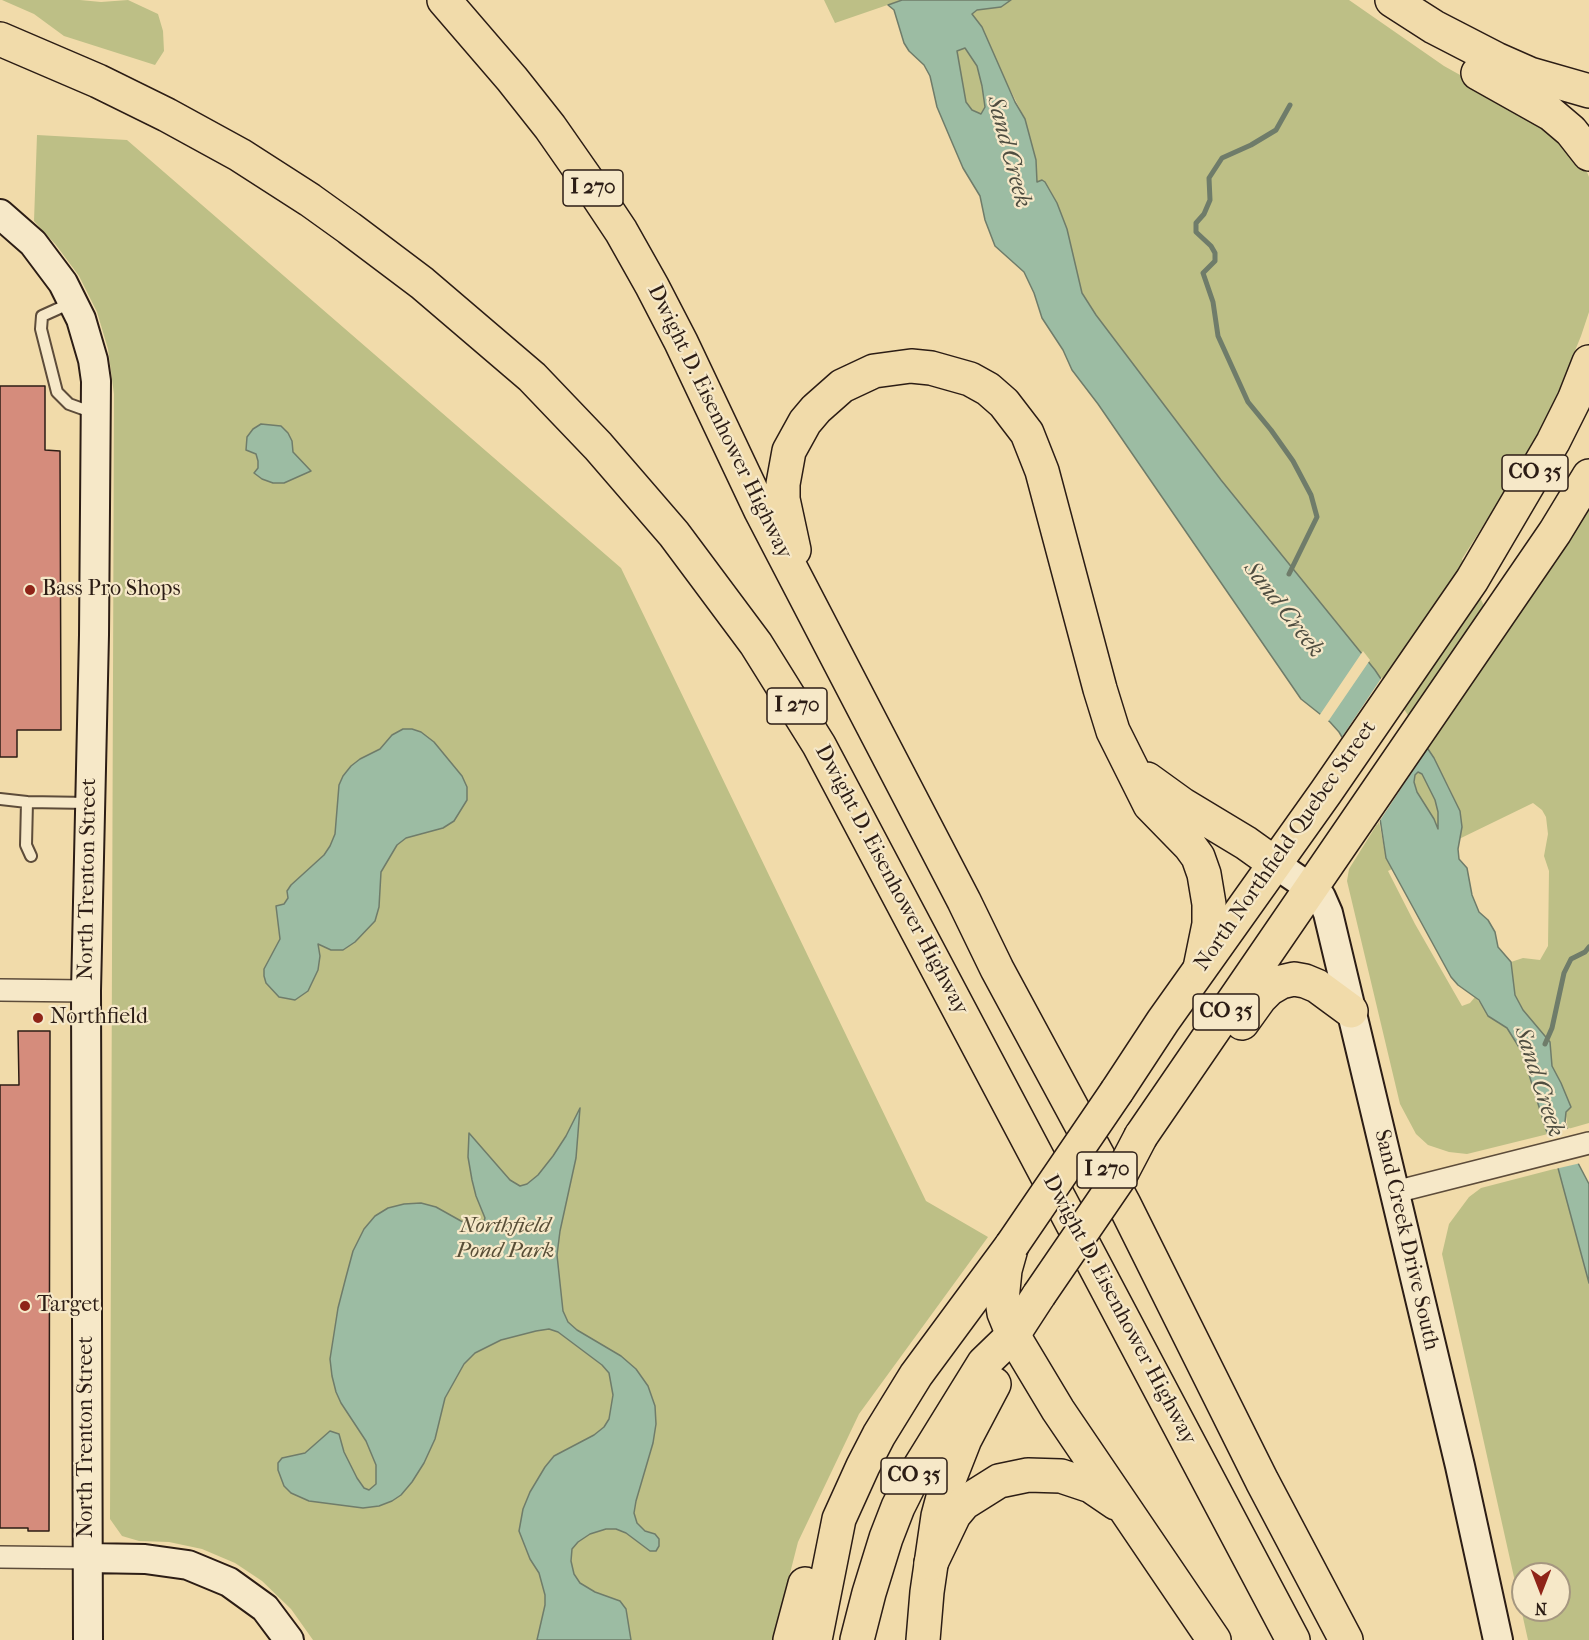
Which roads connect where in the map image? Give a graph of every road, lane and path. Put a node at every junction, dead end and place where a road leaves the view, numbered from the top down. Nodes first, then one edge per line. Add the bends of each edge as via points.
1 (444, 0) edge
2 (1392, 0) edge
3 (1434, 27) junction
4 (0, 39) edge
5 (1589, 91) edge
6 (1589, 154) edge
7 (0, 214) edge
8 (73, 302) junction
9 (1589, 362) edge
10 (97, 414) junction
11 (1589, 476) edge
12 (801, 587) junction
13 (1128, 762) junction
14 (0, 799) edge
15 (27, 802) junction
16 (90, 803) junction
17 (31, 856) dead end
18 (1274, 863) junction
19 (1311, 888) junction
20 (1200, 968) junction
21 (0, 990) edge
22 (86, 991) junction
23 (1351, 1011) junction
24 (1146, 1143) junction
25 (1589, 1143) edge
26 (1395, 1192) junction
27 (1012, 1245) junction
28 (1013, 1335) junction
29 (1125, 1509) junction
30 (839, 1519) junction
31 (0, 1557) edge
32 (88, 1558) junction
33 (931, 1563) junction
34 (88, 1640) edge
35 (289, 1640) edge
36 (790, 1640) edge
37 (815, 1640) edge
38 (857, 1640) edge
39 (923, 1640) edge
40 (1214, 1640) edge
41 (1293, 1640) edge
42 (1346, 1640) edge
43 (1498, 1640) edge

1 - 12 main road, Dwight D. Eisenhower Highway / I 270 via 550,127 621,231 681,342
2 - 3 main road
3 - 5 main road via 1530,74
3 - 6 main road via 1457,60 1551,114
4 - 41 main road, Dwight D. Eisenhower Highway / I 270 via 176,120 258,166 350,228 431,290 532,377 674,534 756,644 819,745
7 - 8 street, North Trenton Street via 49,262
8 - 10 street, North Trenton Street via 93,360
8 - 10 lane via 42,316 41,329 57,392 69,404
9 - 18 main road, North Northfield Quebec Street / CO 35 via 1553,441 1472,580
10 - 16 street, North Trenton Street
11 - 19 main road, North Northfield Quebec Street / CO 35 via 1555,532
12 - 13 main road via 783,484 789,451 811,415 842,386 874,371 911,366 970,379 1004,403 1027,433 1035,451 1100,689
12 - 42 main road, Dwight D. Eisenhower Highway / I 270 via 997,969 1124,1204
13 - 18 main road via 1183,805
13 - 20 main road via 1150,805 1190,846 1201,864 1208,888 1209,924
14 - 15 lane
15 - 16 lane
15 - 17 lane via 26,845
16 - 22 street, North Trenton Street
18 - 19 street, Sand Creek Drive South
18 - 20 main road, North Northfield Quebec Street / CO 35
19 - 23 street, Sand Creek Drive South via 1321,897 1328,913
19 - 24 main road, North Northfield Quebec Street / CO 35
20 - 27 main road, North Northfield Quebec Street / CO 35, bridge
21 - 22 street
22 - 32 street, North Trenton Street
23 - 24 main road via 1305,981 1294,979 1269,989 1160,1143
23 - 26 street, Sand Creek Drive South
24 - 28 main road, North Northfield Quebec Street / CO 35, bridge
25 - 26 street
26 - 43 street, Sand Creek Drive South
27 - 28 main road via 1002,1300
27 - 30 main road, North Northfield Quebec Street / CO 35 via 916,1375 879,1435
28 - 29 main road
28 - 33 main road via 1000,1373 953,1468 938,1516
28 - 38 main road, North Northfield Quebec Street / CO 35 via 984,1363 911,1481 886,1538
29 - 33 main road via 1091,1486 1061,1476 1010,1478 990,1485 964,1503 946,1528
29 - 40 main road
30 - 36 main road via 811,1561
30 - 37 main road, North Northfield Quebec Street / CO 35
31 - 32 street
32 - 34 street, North Trenton Street
32 - 35 street via 188,1565 229,1582 265,1608
33 - 39 main road

